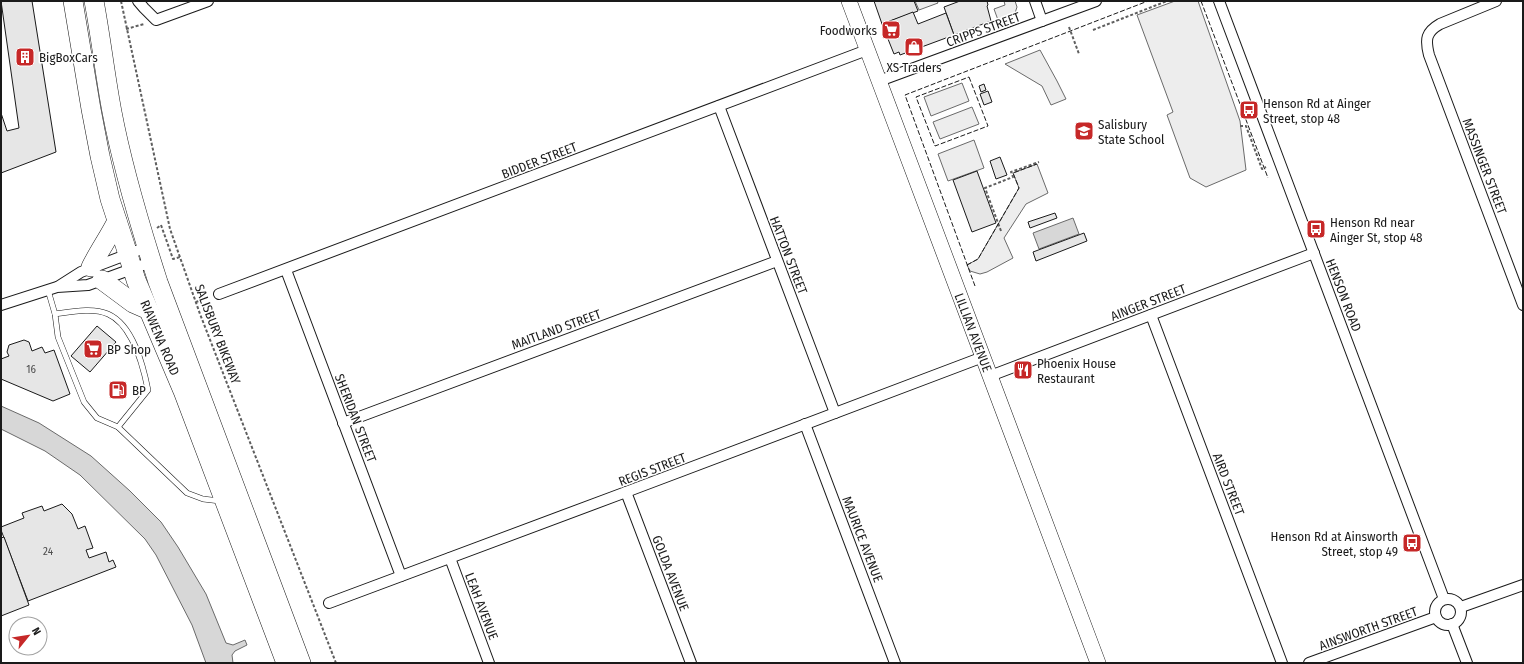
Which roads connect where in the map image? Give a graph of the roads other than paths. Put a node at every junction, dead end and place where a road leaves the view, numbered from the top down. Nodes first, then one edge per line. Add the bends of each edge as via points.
1 (74, 1) edge
2 (94, 1) edge
3 (138, 1) edge
4 (208, 1) edge
5 (849, 1) edge
6 (1035, 1) edge
7 (1096, 1) edge
8 (1219, 1) edge
9 (1496, 1) edge
10 (1042, 21) junction
11 (867, 50) junction
12 (879, 81) junction
13 (719, 106) junction
14 (117, 221) junction
15 (1314, 252) junction
16 (149, 255) junction
17 (777, 260) junction
18 (130, 261) junction
19 (286, 270) junction
20 (97, 273) junction
21 (52, 288) junction
22 (219, 294) road end
23 (1, 305) edge
24 (1523, 305) edge
25 (149, 310) junction
26 (55, 314) junction
27 (1151, 315) junction
28 (983, 357) junction
29 (990, 376) junction
30 (835, 413) junction
31 (343, 423) junction
32 (805, 424) junction
33 (118, 428) junction
34 (626, 492) junction
35 (225, 502) junction
36 (450, 558) junction
37 (400, 576) junction
38 (1523, 585) edge
39 (1444, 599) junction
40 (329, 603) dead end
41 (1461, 607) junction
42 (1436, 616) junction
43 (1452, 624) junction
44 (286, 663) edge
45 (301, 663) edge
46 (489, 663) edge
47 (691, 663) edge
48 (896, 663) edge
49 (1098, 663) edge
50 (1282, 663) edge
51 (1309, 663) edge
52 (1467, 663) edge

1 - 14 highway, RIAWENA ROAD via 94,125
2 - 16 highway, RIAWENA ROAD via 117,133
3 - 4 street via 156,20
5 - 11 street, LILLIAN AVENUE
6 - 10 street
7 - 10 street, CRIPPS STREET
8 - 15 street, HENSON ROAD
9 - 24 street, MASSINGER STREET via 1432,28 1427,36 1427,44
10 - 12 street, CRIPPS STREET
11 - 12 street, LILLIAN AVENUE
11 - 13 street, BIDDER STREET
12 - 28 street, LILLIAN AVENUE
13 - 17 street, HATTON STREET
13 - 19 street, BIDDER STREET
14 - 18 highway, RIAWENA ROAD
14 - 20 highway via 98,252
15 - 27 street, AINGER STREET
15 - 39 street, HENSON ROAD
16 - 18 street
16 - 18 street
16 - 45 highway, RIAWENA ROAD
17 - 30 street, HATTON STREET
17 - 31 street, MAITLAND STREET
18 - 20 street
18 - 20 street
18 - 25 highway, RIAWENA ROAD
19 - 22 street, BIDDER STREET
19 - 31 street, SHERIDAN STREET
20 - 21 street via 81,272
20 - 21 street via 88,285
20 - 25 highway via 133,303
21 - 23 street
21 - 26 lane
25 - 35 highway, RIAWENA ROAD
26 - 33 lane via 58,337 84,402 97,418
26 - 33 lane via 87,310 107,313 124,325 143,365 148,390
27 - 29 street, AINGER STREET
27 - 50 street, AIRD STREET
28 - 29 street, LILLIAN AVENUE
28 - 30 street, REGIS STREET
29 - 49 street, LILLIAN AVENUE
30 - 32 street, REGIS STREET
31 - 37 street, SHERIDAN STREET
32 - 34 street, REGIS STREET
32 - 48 street, MAURICE AVENUE
33 - 35 lane via 187,493 203,499
34 - 36 street, REGIS STREET
34 - 47 street, GOLDA AVENUE
35 - 44 highway, RIAWENA ROAD
36 - 37 street, REGIS STREET
36 - 46 street, LEAH AVENUE
37 - 40 street, REGIS STREET
38 - 41 street
39 - 41 street via 1452,599
39 - 42 street via 1437,604
41 - 43 street via 1461,616
42 - 43 street via 1444,624
42 - 51 street, AINSWORTH STREET
43 - 52 street

